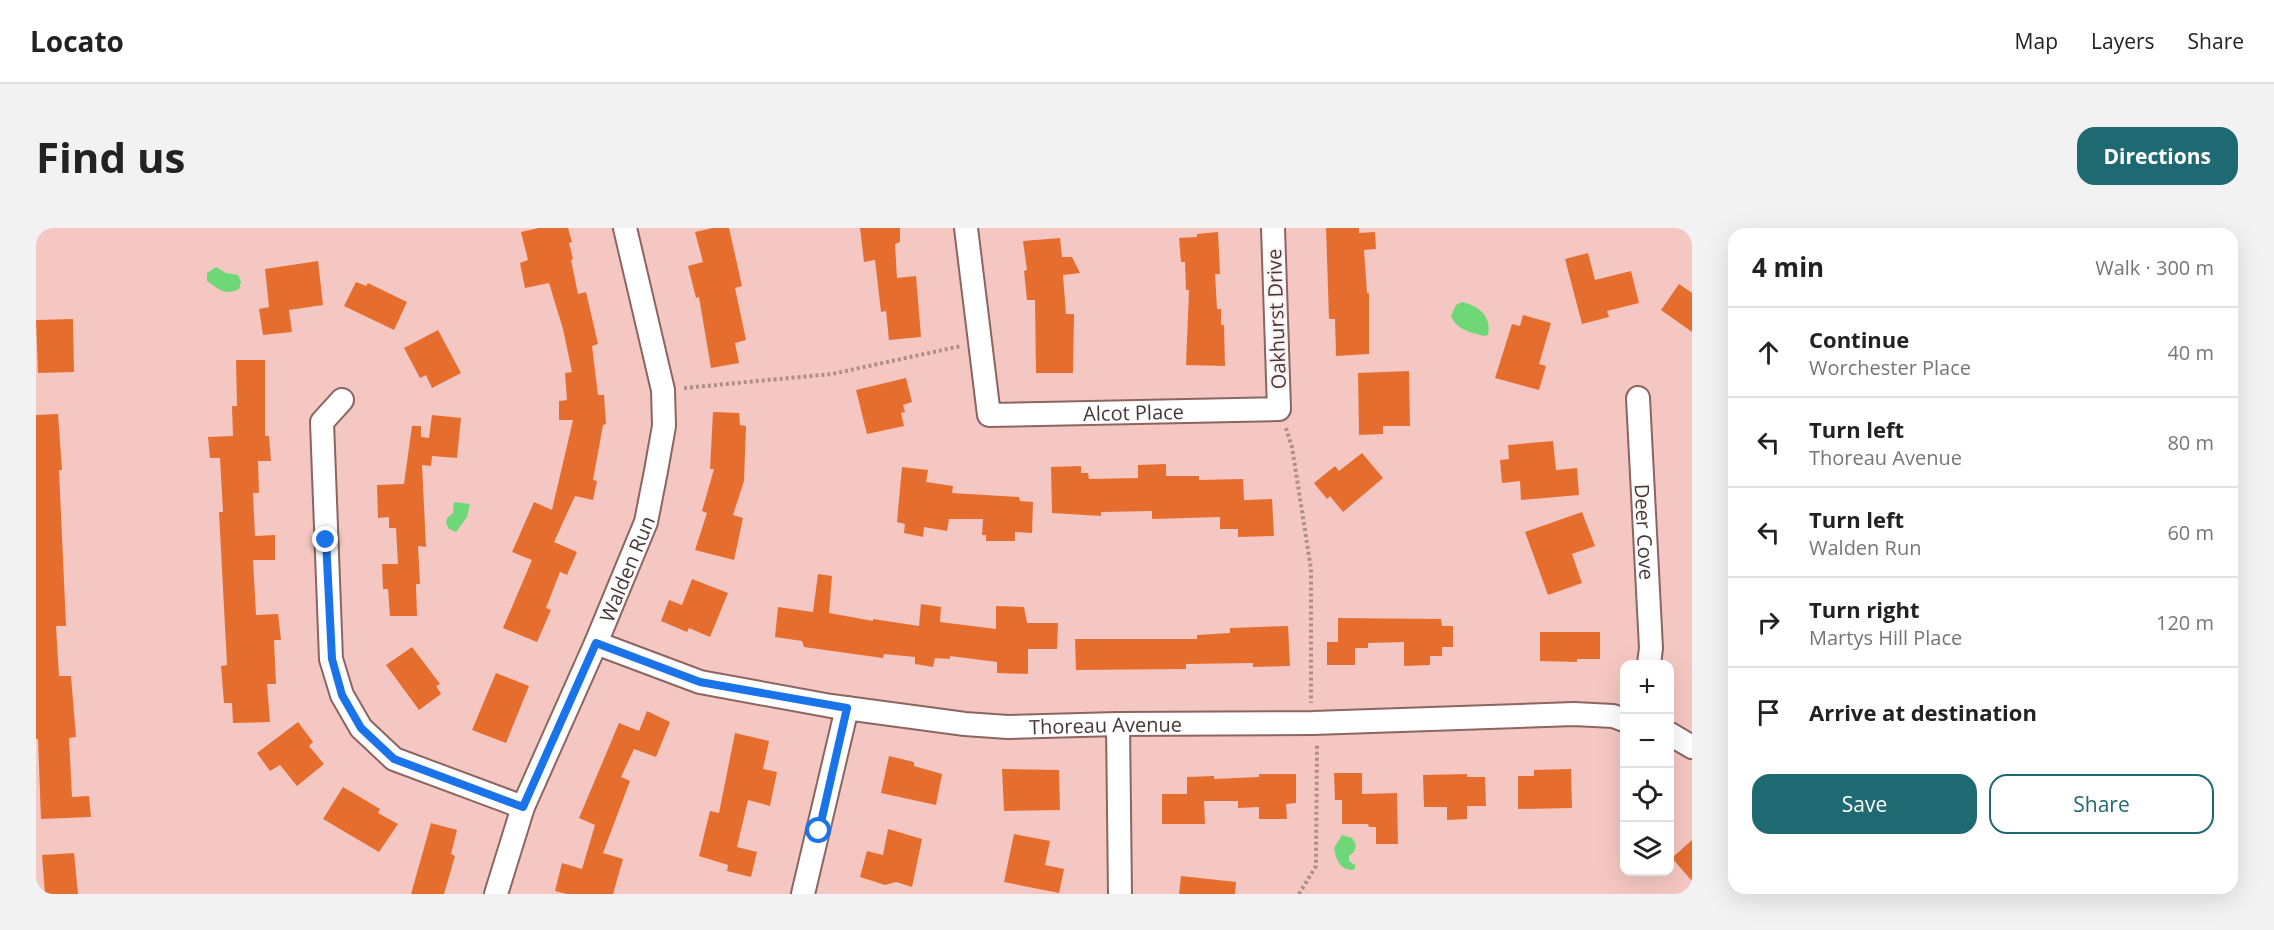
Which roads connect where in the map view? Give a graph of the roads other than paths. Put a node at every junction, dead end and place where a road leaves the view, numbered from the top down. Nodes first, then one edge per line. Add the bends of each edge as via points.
1 (626, 228) edge
2 (966, 228) edge
3 (1273, 228) edge
4 (1638, 398) dead end
5 (342, 400) dead end
6 (1279, 409) joint
7 (596, 643) junction
8 (1649, 660) edge
9 (847, 708) junction
10 (1620, 719) edge
11 (1118, 724) junction
12 (1674, 736) edge
13 (1692, 747) edge
14 (523, 807) junction
15 (496, 894) edge
16 (804, 894) edge
17 (1120, 894) edge

1 - 7 street, Walden Run via 663,390 664,426 646,522
2 - 6 street, Alcot Place via 989,415
3 - 6 street, Oakhurst Drive
4 - 8 street, Deer Cove
5 - 14 street via 322,422 332,659 342,695 361,728 394,759
7 - 9 street, Thoreau Avenue via 700,682
7 - 14 street, Walden Run
9 - 11 street, Thoreau Avenue via 1008,727
9 - 16 street
10 - 11 street, Thoreau Avenue via 1574,714 1313,723
11 - 17 street
12 - 13 street
14 - 15 street, Walden Run

